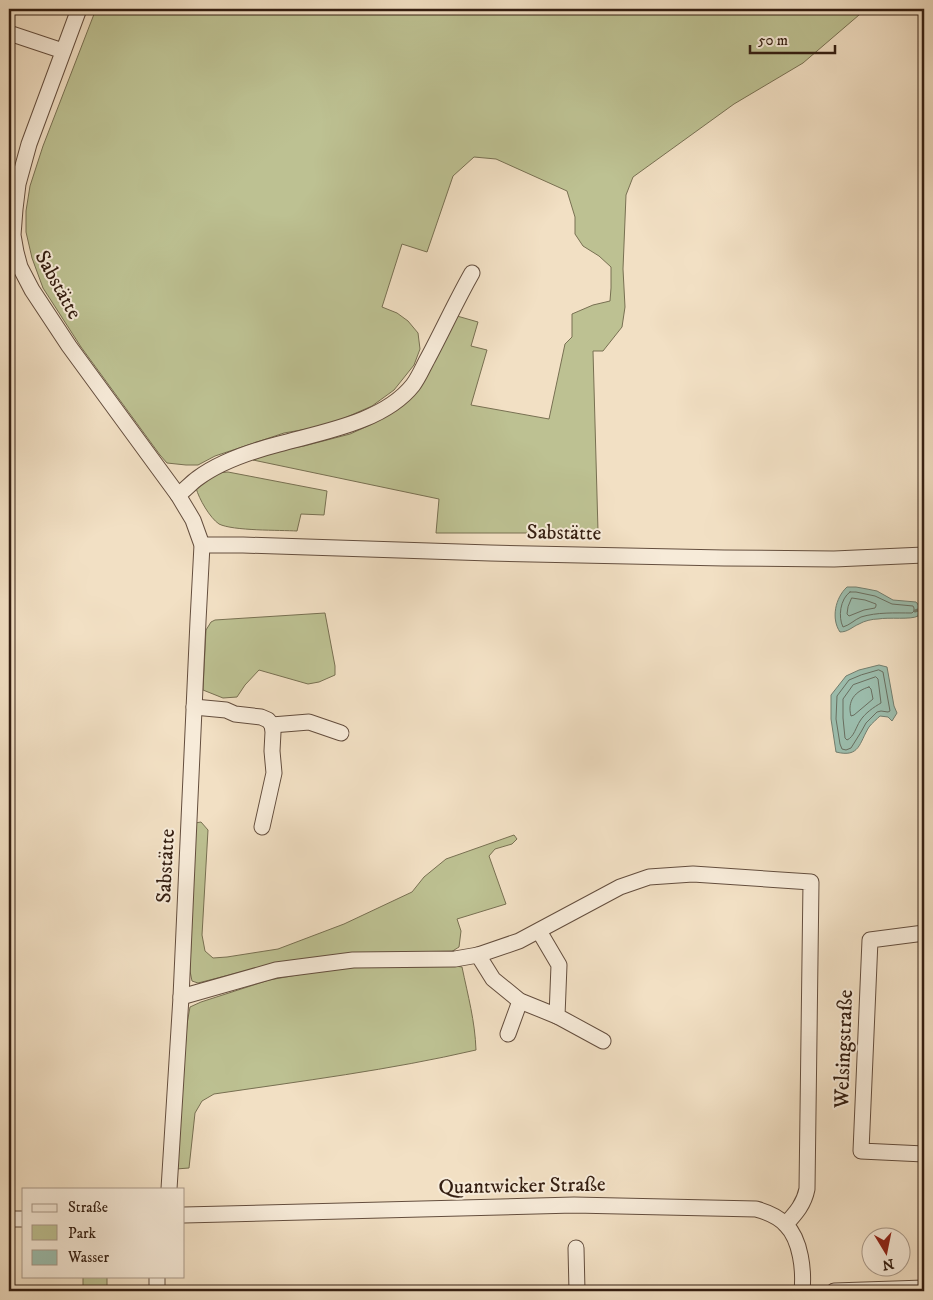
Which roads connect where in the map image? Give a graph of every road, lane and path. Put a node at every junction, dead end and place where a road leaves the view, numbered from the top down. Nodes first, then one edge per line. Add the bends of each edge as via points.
1 (79, 9) edge
2 (9, 33) edge
3 (63, 51) junction
4 (472, 273) dead end
5 (178, 495) junction
6 (202, 545) junction
7 (924, 556) edge
8 (194, 707) junction
9 (272, 725) junction
10 (341, 733) dead end
11 (262, 827) dead end
12 (539, 931) junction
13 (924, 933) edge
14 (478, 955) junction
15 (181, 997) junction
16 (520, 1001) junction
17 (557, 1016) junction
18 (508, 1034) dead end
19 (603, 1041) dead end
20 (924, 1154) edge
21 (169, 1188) edge
22 (185, 1215) edge
23 (9, 1219) edge
24 (22, 1219) edge
25 (786, 1224) junction
26 (576, 1248) dead end
27 (157, 1278) edge
28 (924, 1288) edge
29 (157, 1291) edge
30 (577, 1291) edge
31 (802, 1291) edge
32 (834, 1291) edge

1 - 3 street, Sabstätte
2 - 3 street
3 - 5 street, Sabstätte via 18,184 13,235 16,252 32,290 69,346
4 - 5 street via 413,385 394,403 343,426 222,464
5 - 6 street, Sabstätte
6 - 7 street, Sabstätte via 834,559
6 - 8 street, Sabstätte
8 - 9 street via 261,717
8 - 15 street, Sabstätte
9 - 10 street via 309,722
9 - 11 street via 274,773
12 - 14 street
12 - 17 street via 559,966
12 - 25 street via 620,887 650,876 693,874 811,882 807,1189 796,1214
13 - 20 street, Welsingstraße via 870,940 861,1151
14 - 15 street via 455,959 353,960 276,970
14 - 16 street via 493,979
15 - 21 street, Sabstätte
16 - 17 street
16 - 18 street
17 - 19 street
22 - 25 street, Quantwicker Straße via 574,1205 756,1210 769,1212
23 - 24 street
25 - 31 street via 799,1252
26 - 30 street
27 - 29 street
28 - 32 street

